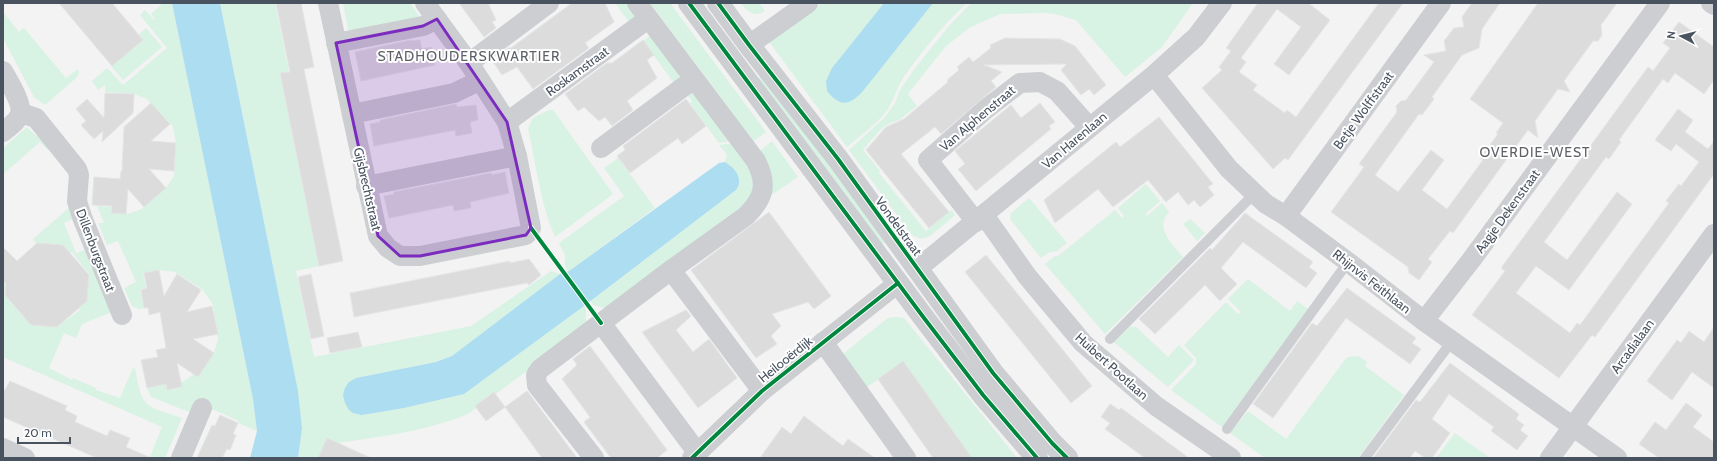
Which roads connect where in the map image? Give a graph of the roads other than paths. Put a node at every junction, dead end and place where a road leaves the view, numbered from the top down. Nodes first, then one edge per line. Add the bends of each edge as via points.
1 (328, 3) edge
2 (549, 3) edge
3 (637, 3) edge
4 (689, 3) edge
5 (718, 3) edge
6 (808, 3) edge
7 (1222, 3) edge
8 (1441, 3) edge
9 (1660, 3) edge
10 (1711, 3) edge
11 (1714, 5) edge
12 (429, 7) edge
13 (648, 19) junction
14 (336, 43) junction
15 (749, 45) junction
16 (731, 60) junction
17 (469, 63) junction
18 (3, 71) edge
19 (1154, 75) junction
20 (694, 80) junction
21 (479, 81) junction
22 (20, 113) junction
23 (352, 114) junction
24 (507, 122) junction
25 (1089, 127) junction
26 (3, 132) edge
27 (601, 148) dead end
28 (517, 156) junction
29 (366, 186) junction
30 (1255, 193) junction
31 (1286, 216) junction
32 (980, 219) junction
33 (1714, 234) edge
34 (1348, 262) junction
35 (917, 269) junction
36 (671, 270) junction
37 (898, 283) junction
38 (122, 315) dead end
39 (1424, 322) junction
40 (601, 323) junction
41 (1110, 339) dead end
42 (1452, 341) junction
43 (823, 342) junction
44 (762, 391) junction
45 (202, 408) dead end
46 (1573, 426) junction
47 (1227, 429) dead end
48 (3, 448) edge
49 (695, 455) edge
50 (25, 458) edge
51 (181, 458) edge
52 (594, 458) edge
53 (906, 458) edge
54 (1037, 458) edge
55 (1067, 458) edge
56 (1230, 458) edge
57 (1364, 458) edge
58 (1550, 458) edge
59 (1617, 458) edge

1 - 14 street, Gijsbrechtstraat
2 - 17 street
3 - 13 street
4 - 16 street
5 - 15 street, Vondelstraat
6 - 15 street
7 - 19 street, Van Harenlaan via 1196,37
8 - 31 street, Betje Wolffstraat
9 - 39 street, Aagje Dekenstraat
10 - 11 street
12 - 14 street via 423,26
12 - 17 street
13 - 20 street
13 - 24 street, Roskamstraat
14 - 23 street, Gijsbrechtstraat
15 - 16 street
15 - 35 street, Vondelstraat via 838,159
16 - 37 street
17 - 21 street
18 - 22 street via 20,104
19 - 25 street, Van Harenlaan
19 - 30 street, Rhijnvis Feithlaan via 1229,169
20 - 27 street
20 - 36 street via 756,161 763,175 762,190 756,206 746,216
21 - 23 street via 454,93
21 - 24 street
22 - 26 street via 15,122
22 - 38 street, Dillenburgstraat via 36,118 77,169 77,201
23 - 29 street, Gijsbrechtstraat
24 - 28 street
25 - 32 street, Van Harenlaan
25 - 32 street, Van Alphenstraat via 1056,91 1040,82 1020,83 986,109 928,160
28 - 29 street
28 - 29 street, Gijsbrechtstraat via 531,228 526,235 420,256 400,256 388,248 378,236
30 - 31 street, Rhijnvis Feithlaan via 1266,204
30 - 41 lane
31 - 34 street, Rhijnvis Feithlaan
32 - 35 street, Van Harenlaan
32 - 56 street, Huibert Pootlaan via 1083,343 1156,406
33 - 46 street, Arcadialaan
34 - 39 street, Rhijnvis Feithlaan
34 - 47 lane
35 - 37 street
35 - 55 street, Vondelstraat via 993,373
36 - 40 street
36 - 44 street, Heilooërdijk
37 - 43 street, Heilooërdijk
37 - 54 street via 983,395
39 - 42 street, Rhijnvis Feithlaan
40 - 49 street, Heilooërdijk
40 - 52 street via 536,374 537,385
42 - 46 street, Rhijnvis Feithlaan
42 - 57 lane
43 - 44 street, Heilooërdijk
43 - 53 street
44 - 49 street, Heilooërdijk
45 - 51 street
46 - 58 street, Arcadialaan
46 - 59 street, Rhijnvis Feithlaan
48 - 50 street

